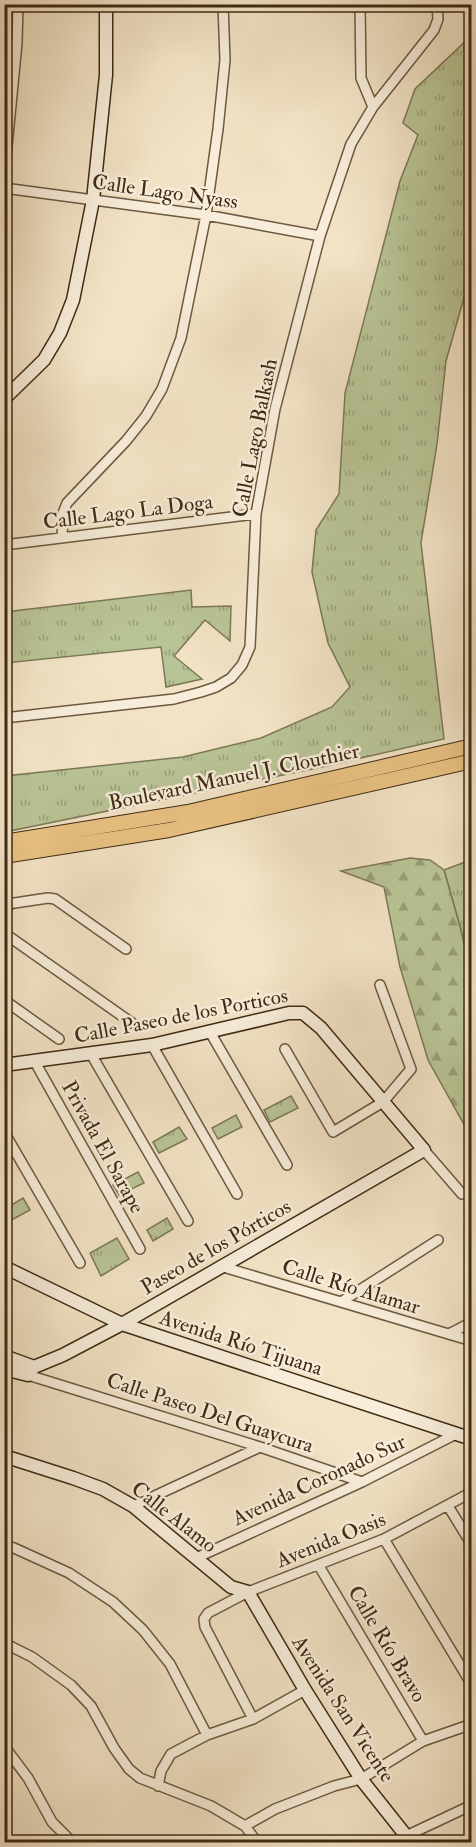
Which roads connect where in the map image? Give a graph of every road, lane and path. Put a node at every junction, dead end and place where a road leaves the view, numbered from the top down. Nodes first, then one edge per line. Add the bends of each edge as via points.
1 (18, 4) edge
2 (106, 4) edge
3 (224, 4) edge
4 (360, 4) edge
5 (437, 4) edge
6 (18, 43) junction
7 (4, 51) edge
8 (373, 107) junction
9 (7, 140) edge
10 (4, 177) edge
11 (4, 188) edge
12 (93, 200) junction
13 (206, 215) junction
14 (320, 236) junction
15 (4, 399) edge
16 (256, 514) junction
17 (62, 538) junction
18 (4, 545) edge
19 (4, 718) edge
20 (471, 746) edge
21 (471, 761) edge
22 (4, 842) edge
23 (4, 856) edge
24 (6, 906) edge
25 (4, 933) edge
26 (126, 949) dead end
27 (380, 985) dead end
28 (4, 1000) edge
29 (132, 1023) dead end
30 (210, 1032) junction
31 (59, 1039) dead end
32 (152, 1045) junction
33 (285, 1049) dead end
34 (91, 1054) junction
35 (34, 1062) junction
36 (4, 1065) edge
37 (383, 1102) junction
38 (4, 1132) edge
39 (424, 1150) junction
40 (286, 1165) dead end
41 (237, 1194) dead end
42 (462, 1194) dead end
43 (188, 1221) dead end
44 (438, 1240) dead end
45 (140, 1249) dead end
46 (80, 1263) dead end
47 (220, 1266) junction
48 (4, 1267) edge
49 (341, 1302) junction
50 (471, 1322) edge
51 (122, 1324) junction
52 (449, 1334) junction
53 (471, 1341) edge
54 (4, 1356) edge
55 (4, 1368) edge
56 (31, 1371) junction
57 (456, 1434) junction
58 (471, 1439) edge
59 (260, 1447) junction
60 (4, 1456) edge
61 (362, 1482) junction
62 (471, 1492) edge
63 (133, 1506) junction
64 (448, 1506) junction
65 (384, 1539) junction
66 (471, 1545) edge
67 (4, 1546) edge
68 (196, 1558) junction
69 (320, 1566) junction
70 (248, 1593) junction
71 (4, 1643) edge
72 (471, 1684) edge
73 (305, 1690) junction
74 (253, 1719) junction
75 (471, 1724) edge
76 (207, 1735) junction
77 (423, 1741) junction
78 (4, 1746) edge
79 (361, 1779) junction
80 (158, 1786) junction
81 (471, 1804) edge
82 (245, 1826) junction
83 (409, 1839) edge
84 (72, 1842) edge
85 (257, 1842) edge

1 - 6 street
2 - 12 street via 106,75
3 - 13 street via 225,60
4 - 8 street via 361,78
5 - 8 street, Calle Lago Balkash via 434,30
6 - 7 street
6 - 9 street
8 - 14 street, Calle Lago Balkash via 351,144
9 - 10 street
11 - 12 street, Calle Lago Nyass
12 - 13 street, Calle Lago Nyass
12 - 15 street via 73,300 60,333 44,360
13 - 14 street, Calle Lago Nyass
13 - 17 street via 181,338 162,389 126,441 67,503
14 - 16 street, Calle Lago Balkash via 276,409
16 - 17 street, Calle Lago La Doga
16 - 19 street, Calle Lago Balkash via 250,647 231,678 216,687 174,699
17 - 18 street, Calle Lago La Doga
20 - 22 main road, Boulevard Manuel J. Clouthier via 188,812
21 - 23 main road, Boulevard Manuel J. Clouthier via 169,830
24 - 26 street via 56,899
25 - 29 street
27 - 37 street via 411,1069
28 - 31 street
30 - 32 street, Calle Paseo de los Porticos
30 - 37 street, Calle Paseo de los Porticos via 303,1013 321,1028
30 - 40 street
32 - 34 street, Calle Paseo de los Porticos
32 - 41 street
33 - 37 street via 333,1132
34 - 35 street, Calle Paseo de los Porticos
34 - 43 street
35 - 36 street, Calle Paseo de los Porticos
35 - 45 street, Privada El Sarape
37 - 39 street, Calle Paseo de los Porticos
38 - 46 street
39 - 42 street, Calle Paseo de los Porticos
39 - 47 street, Paseo de los Pórticos
44 - 49 street
47 - 49 street, Calle Río Alamar
47 - 51 street, Paseo de los Pórticos
48 - 51 street, Avenida Río Tijuana
49 - 52 street, Calle Río Alamar
50 - 52 street
51 - 56 street, Paseo de los Pórticos
51 - 57 street, Avenida Río Tijuana
52 - 53 street, Calle Río Alamar
54 - 56 street
55 - 56 street
56 - 59 street, Calle Paseo Del Guaycura
57 - 58 street, Avenida Río Tijuana
57 - 61 street, Avenida Coronado Sur
59 - 61 street, Calle Paseo Del Guaycura
59 - 63 street
60 - 63 street, Calle Alamo via 74,1478
61 - 68 street, Avenida Coronado Sur
62 - 64 street, Avenida Oasis
63 - 68 street, Calle Alamo
64 - 65 street, Avenida Oasis
64 - 66 street
65 - 69 street, Avenida Oasis
65 - 72 street
67 - 76 street via 69,1573 113,1602 143,1630 170,1664
68 - 70 street, Calle Alamo via 231,1587
69 - 70 street, Avenida Oasis
69 - 77 street, Calle Río Bravo
70 - 73 street, Avenida San Vicente
70 - 74 street, Avenida Oasis via 208,1612 204,1619
71 - 80 street via 32,1657 71,1685 91,1706 129,1769
73 - 74 street
73 - 79 street, Avenida San Vicente
74 - 76 street
75 - 77 street
76 - 80 street via 171,1754
77 - 79 street
78 - 84 street via 28,1778 51,1822
79 - 82 street via 275,1809
79 - 83 street, Avenida San Vicente
80 - 82 street via 199,1799
81 - 83 street
82 - 85 street

